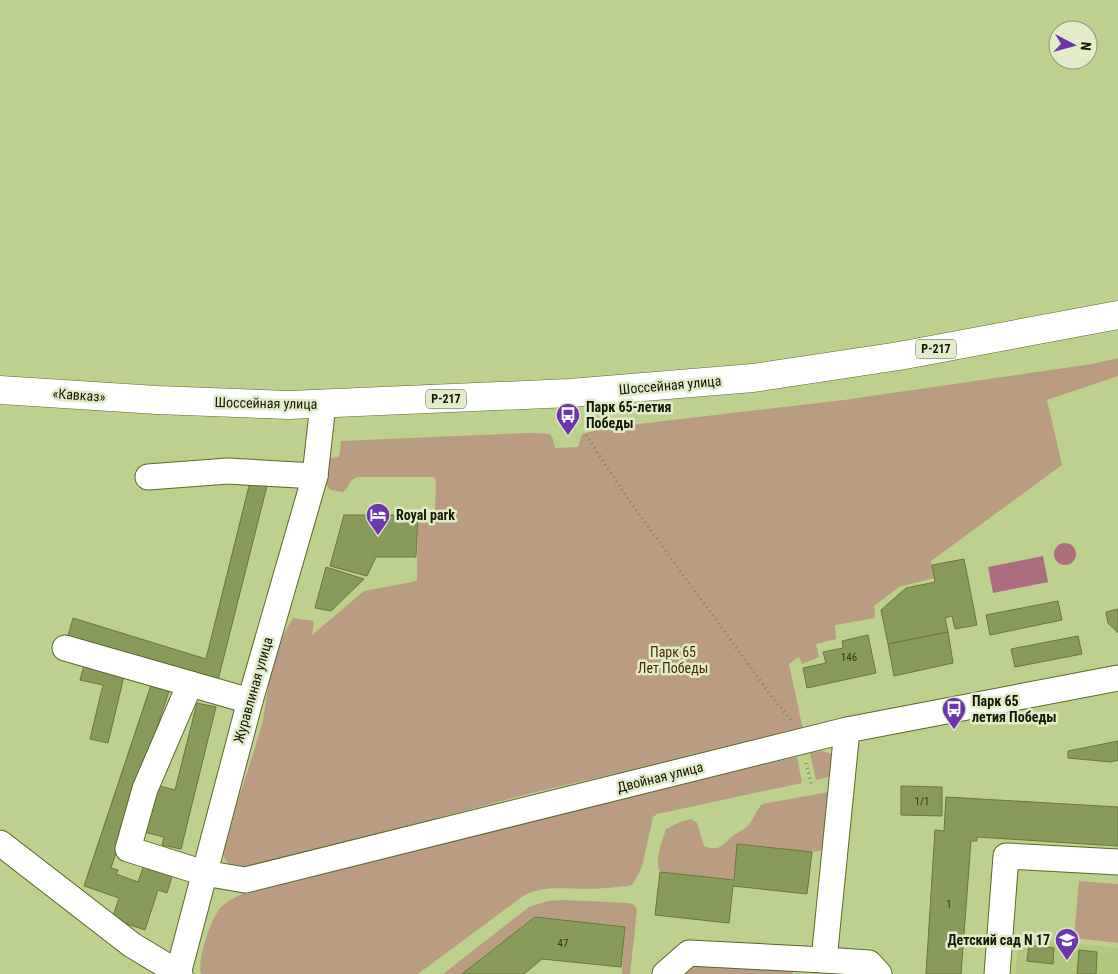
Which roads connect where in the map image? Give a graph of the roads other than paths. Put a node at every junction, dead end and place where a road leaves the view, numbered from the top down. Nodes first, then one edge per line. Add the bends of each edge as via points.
1 (1118, 315) edge
2 (0, 390) edge
3 (157, 400) joint
4 (323, 404) junction
5 (315, 476) junction
6 (148, 477) dead end
7 (65, 648) dead end
8 (1118, 678) edge
9 (190, 684) junction
10 (250, 701) junction
11 (847, 730) junction
12 (0, 843) edge
13 (1118, 862) edge
14 (204, 873) junction
15 (832, 965) edge
16 (179, 973) edge
17 (665, 974) edge
18 (879, 974) edge
19 (997, 974) edge

1 - 4 highway, Шоссейная улица / Р-217 via 899,356 753,378 570,393
2 - 3 highway, «Кавказ» / Р-217
3 - 4 highway, Шоссейная улица / Р-217
4 - 5 street, Журавлиная улица
5 - 6 street via 228,471
5 - 10 street, Журавлиная улица
7 - 9 street
8 - 11 street, Двойная улица
9 - 10 street
9 - 14 street, Двойная улица via 145,789 128,849
10 - 14 street, Журавлиная улица
11 - 14 street, Двойная улица via 245,880
11 - 15 street
12 - 16 street via 132,945
13 - 19 street via 1006,856
14 - 16 street, Журавлиная улица
15 - 17 street via 689,954
15 - 18 street via 868,963

